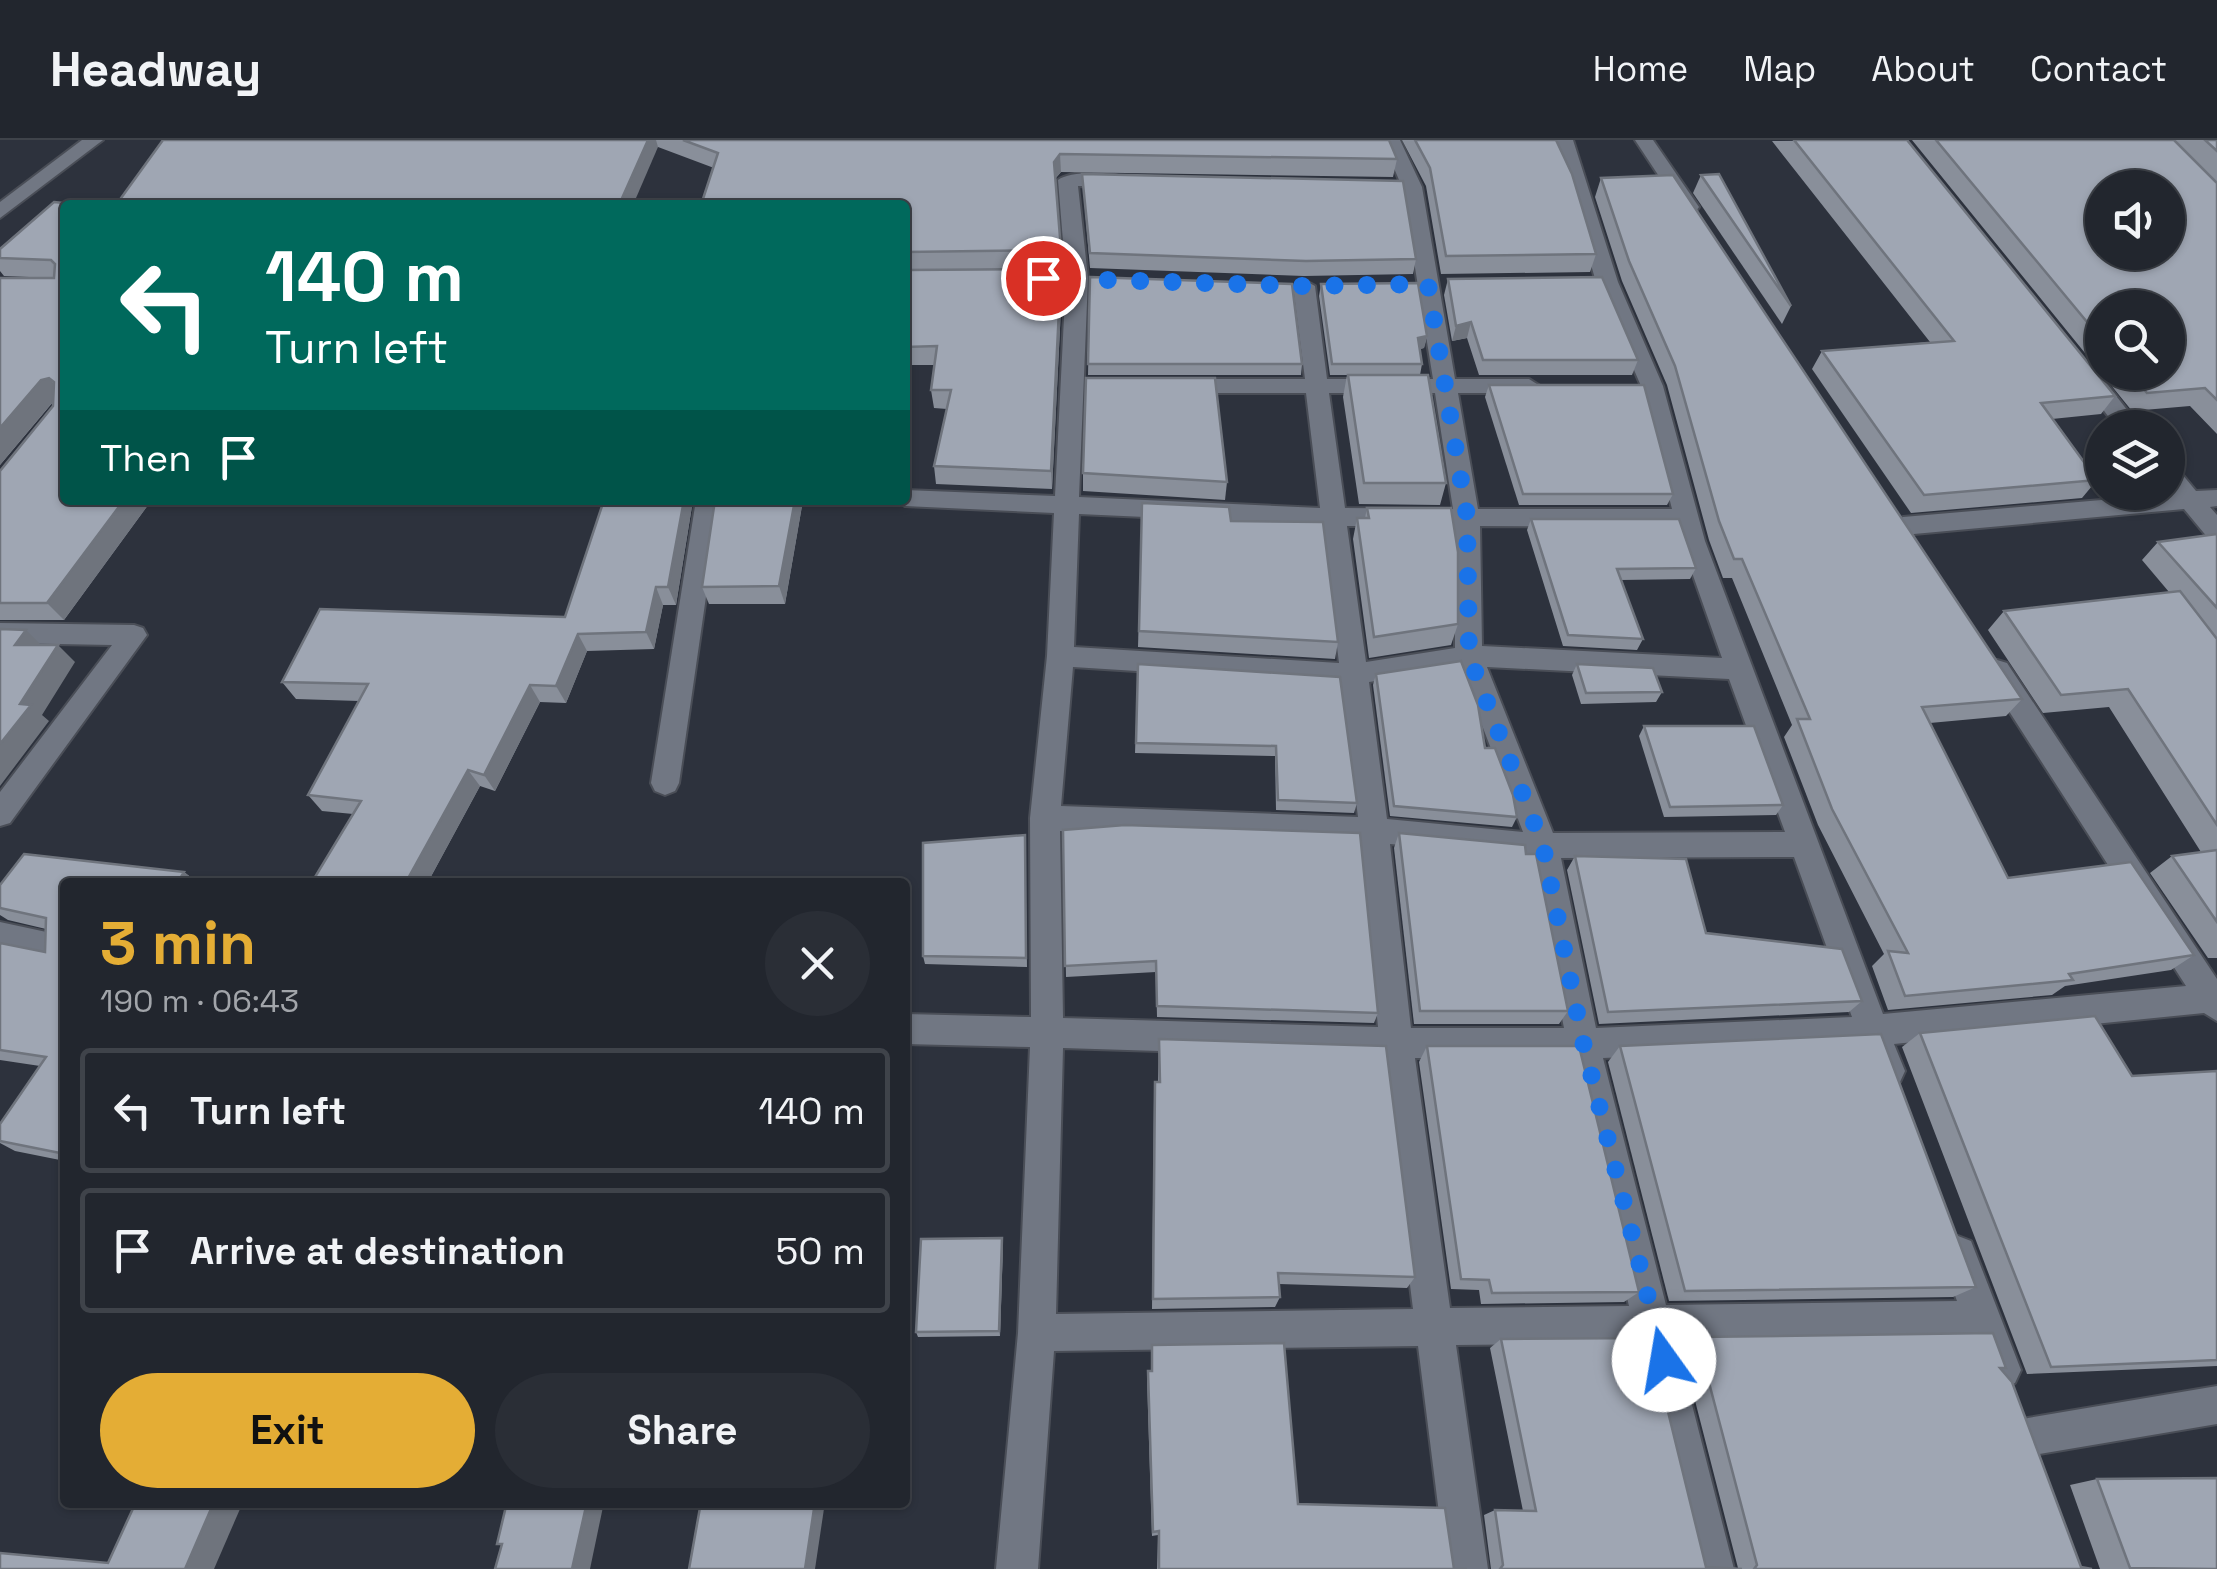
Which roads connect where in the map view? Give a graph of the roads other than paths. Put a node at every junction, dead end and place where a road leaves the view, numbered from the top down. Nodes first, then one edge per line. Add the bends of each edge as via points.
1 (94, 140) edge
2 (1391, 140) edge
3 (1564, 140) edge
4 (1644, 140) edge
5 (1145, 181) edge
6 (1374, 186) edge
7 (1412, 186) junction
8 (0, 212) edge
9 (1709, 236) edge
10 (1304, 286) edge
11 (2069, 352) edge
12 (1147, 386) edge
13 (1316, 386) junction
14 (1444, 386) junction
15 (1558, 386) edge
16 (2116, 410) edge
17 (2185, 495) edge
18 (910, 498) edge
19 (2217, 498) edge
20 (2188, 499) junction
21 (707, 505) edge
22 (1068, 507) junction
23 (1467, 516) junction
24 (1333, 517) junction
25 (1686, 518) junction
26 (2217, 532) edge
27 (1924, 559) edge
28 (0, 633) edge
29 (1060, 656) junction
30 (1469, 656) junction
31 (1988, 656) edge
32 (1740, 669) junction
33 (1353, 674) junction
34 (666, 782) dead end
35 (0, 814) edge
36 (1045, 818) junction
37 (1374, 830) junction
38 (1805, 844) junction
39 (1543, 846) junction
40 (0, 936) edge
41 (60, 949) edge
42 (2215, 1000) edge
43 (910, 1029) edge
44 (1047, 1031) junction
45 (1873, 1031) junction
46 (1396, 1042) junction
47 (1583, 1042) junction
48 (1900, 1103) edge
49 (1948, 1229) edge
50 (1983, 1319) junction
51 (1656, 1326) junction
52 (1436, 1329) junction
53 (1037, 1333) junction
54 (2217, 1405) edge
55 (1016, 1569) edge
56 (1467, 1569) edge
57 (1713, 1569) edge

1 - 8 street
2 - 7 street
3 - 25 street via 1598,282
4 - 9 street
5 - 22 street via 1068,180 1081,386
6 - 7 street
7 - 14 street
10 - 13 street
11 - 16 street
12 - 13 street
13 - 14 street
13 - 24 street
14 - 15 street
14 - 23 street
17 - 20 street
18 - 22 street
19 - 20 street
20 - 26 street
20 - 27 street via 1897,518
21 - 34 street
22 - 24 street
22 - 29 street
23 - 24 street
23 - 25 street
23 - 30 street
24 - 33 street
25 - 32 street
28 - 35 street via 134,635
29 - 33 street
29 - 36 street
30 - 32 street
30 - 33 street
30 - 39 street
31 - 42 street
32 - 38 street
33 - 37 street
36 - 37 street
36 - 44 street
37 - 39 street
37 - 46 street
38 - 39 street
38 - 45 street
39 - 47 street
40 - 41 street
42 - 45 street
43 - 44 street
44 - 46 street
44 - 53 street
45 - 47 street
45 - 48 street
46 - 47 street
46 - 52 street
47 - 51 street
49 - 50 street
50 - 51 street
50 - 54 street via 2034,1453
51 - 52 street
51 - 57 street
52 - 53 street
52 - 56 street
53 - 55 street

